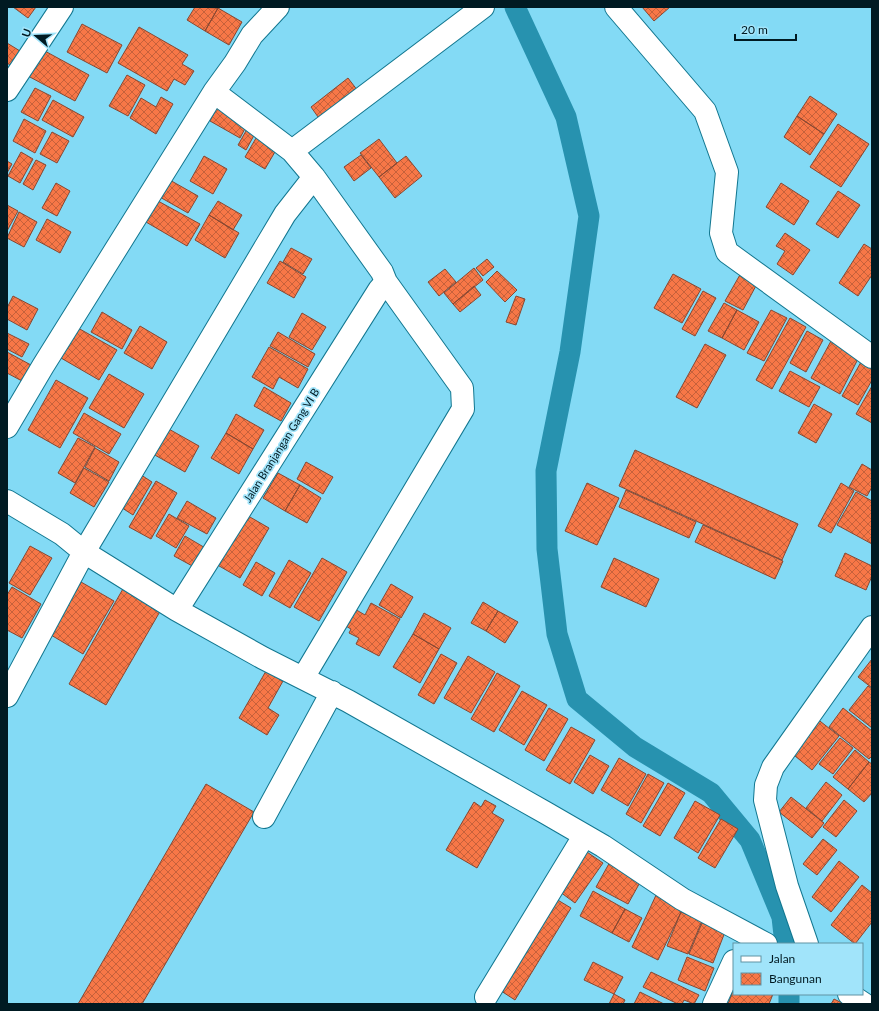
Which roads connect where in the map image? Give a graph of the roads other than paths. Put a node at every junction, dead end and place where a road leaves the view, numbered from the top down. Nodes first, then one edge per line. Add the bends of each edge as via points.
1 (62, 7) edge
2 (278, 7) edge
3 (483, 7) edge
4 (616, 7) edge
5 (7, 90) edge
6 (214, 92) junction
7 (292, 152) junction
8 (314, 177) junction
9 (386, 282) junction
10 (872, 357) edge
11 (7, 427) edge
12 (7, 501) edge
13 (84, 552) junction
14 (177, 610) junction
15 (872, 626) edge
16 (303, 678) junction
17 (332, 692) junction
18 (7, 696) edge
19 (264, 817) dead end
20 (584, 836) junction
21 (754, 941) edge
22 (807, 943) edge
23 (733, 963) edge
24 (850, 995) edge
25 (486, 997) dead end
26 (714, 1004) edge
27 (864, 1004) edge

1 - 5 street
2 - 6 street via 252,35
3 - 7 street
4 - 10 street via 705,111 727,172 721,233 727,252
6 - 7 street
6 - 11 street
7 - 8 street
8 - 9 street via 382,272
8 - 13 street via 285,214
9 - 14 street, Jalan Branjangan Gang VI B
9 - 16 street via 462,388 463,409
12 - 13 street via 62,534
13 - 14 street
13 - 18 street
14 - 16 street
15 - 22 street via 773,767 766,785 765,800 787,886
16 - 17 street
17 - 19 street
17 - 20 street
20 - 21 street via 682,899
20 - 25 street
23 - 26 street
24 - 27 street

